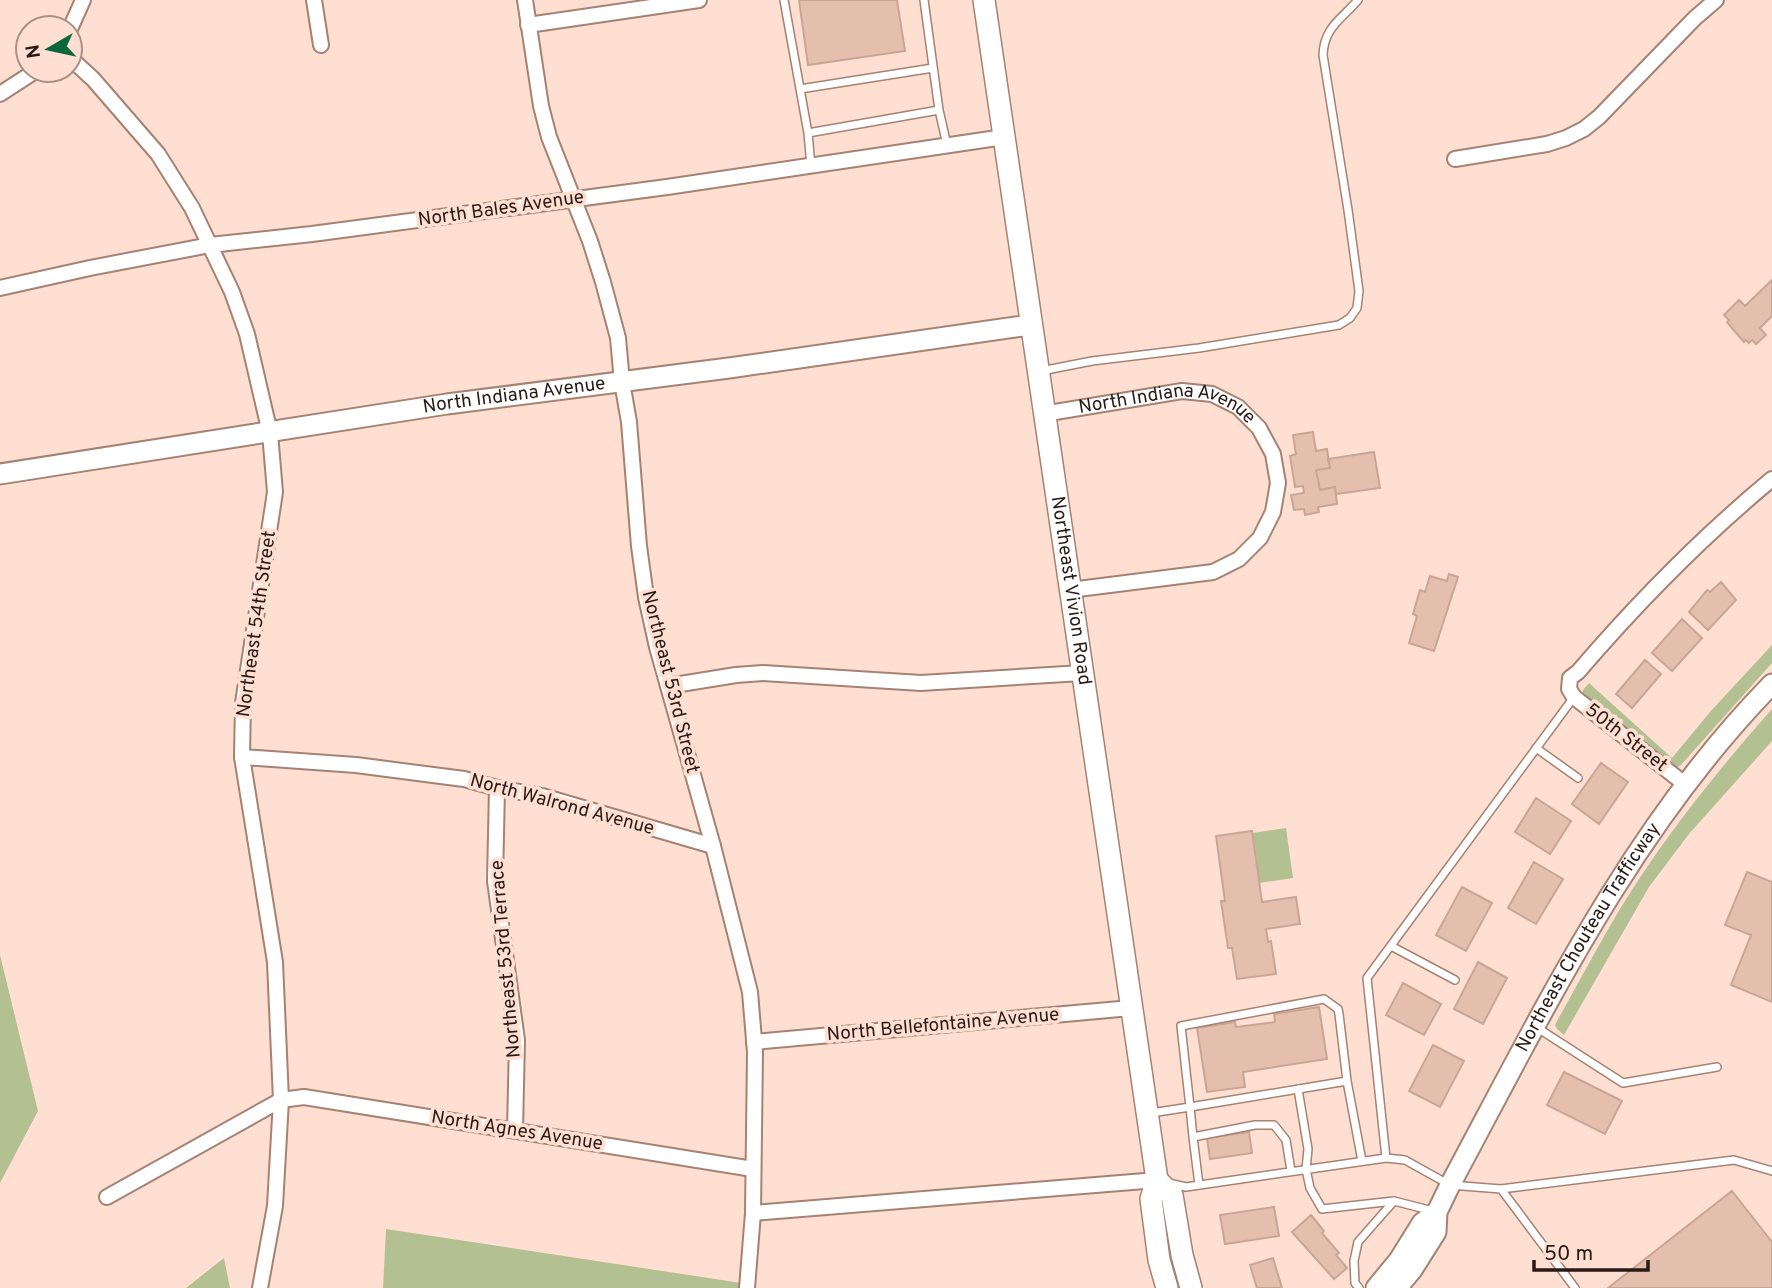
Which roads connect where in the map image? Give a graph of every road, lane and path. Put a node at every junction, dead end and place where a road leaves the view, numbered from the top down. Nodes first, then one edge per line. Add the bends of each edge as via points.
1 (314, 0) edge
2 (525, 0) edge
3 (699, 0) edge
4 (784, 0) edge
5 (924, 0) edge
6 (984, 0) edge
7 (1358, 0) edge
8 (1716, 0) edge
9 (528, 25) junction
10 (321, 45) dead end
11 (933, 68) junction
12 (84, 71) edge
13 (15, 84) edge
14 (800, 89) junction
15 (0, 94) edge
16 (939, 110) junction
17 (808, 133) junction
18 (1004, 137) junction
19 (947, 145) junction
20 (1455, 159) dead end
21 (811, 166) junction
22 (573, 200) junction
23 (209, 246) junction
24 (0, 288) edge
25 (1030, 325) junction
26 (1037, 372) junction
27 (622, 382) junction
28 (1044, 414) junction
29 (270, 433) junction
30 (0, 474) edge
31 (1772, 479) edge
32 (1070, 590) junction
33 (1082, 673) junction
34 (1772, 684) edge
35 (668, 686) junction
36 (1572, 693) junction
37 (1536, 748) junction
38 (243, 757) junction
39 (1578, 778) dead end
40 (1686, 785) junction
41 (497, 788) junction
42 (713, 846) junction
43 (1391, 946) junction
44 (1455, 980) dead end
45 (1131, 1008) junction
46 (1535, 1027) junction
47 (754, 1042) junction
48 (1717, 1067) dead end
49 (1348, 1081) junction
50 (1298, 1089) junction
51 (281, 1100) junction
52 (1190, 1107) junction
53 (1147, 1114) junction
54 (515, 1131) junction
55 (1193, 1137) junction
56 (1386, 1157) junction
57 (1362, 1161) junction
58 (754, 1169) junction
59 (1306, 1169) junction
60 (1291, 1171) junction
61 (1772, 1171) edge
62 (1157, 1180) junction
63 (1199, 1185) junction
64 (1450, 1185) junction
65 (1501, 1189) junction
66 (107, 1197) dead end
67 (1394, 1201) junction
68 (1437, 1212) junction
69 (753, 1213) junction
70 (260, 1288) edge
71 (747, 1288) edge
72 (1167, 1288) edge
73 (1191, 1288) edge
74 (1359, 1288) edge
75 (1376, 1288) edge
76 (1397, 1288) edge
77 (1575, 1288) edge

1 - 10 street
2 - 9 street, Northeast 53rd Street
3 - 9 street
4 - 14 lane
5 - 11 lane
6 - 18 main road, Northeast Vivion Road
7 - 26 lane via 1328,33 1323,55 1359,291 1350,318 1318,329 1092,360
8 - 20 street via 1584,129 1547,144
9 - 22 street, Northeast 53rd Street via 546,127
11 - 14 lane
11 - 16 lane
12 - 23 street, Northeast 54th Street via 158,154 192,208
13 - 15 street
14 - 17 lane
16 - 17 lane
16 - 19 lane
17 - 21 lane
18 - 19 street, North Bales Avenue
18 - 25 main road, Northeast Vivion Road
19 - 21 street, North Bales Avenue
21 - 22 street, North Bales Avenue
22 - 23 street, North Bales Avenue
22 - 27 street, Northeast 53rd Street via 603,282 618,338
23 - 24 street, North Bales Avenue
23 - 29 street, Northeast 54th Street via 247,334
25 - 26 main road, Northeast Vivion Road
25 - 27 street, North Indiana Avenue
26 - 28 main road, Northeast Vivion Road
27 - 29 street, North Indiana Avenue
27 - 35 street, Northeast 53rd Street via 646,597
28 - 32 main road, Northeast Vivion Road
28 - 32 street, North Indiana Avenue via 1182,391 1212,394 1238,407 1259,428 1273,454 1278,483 1273,512 1260,538 1239,559 1213,572
29 - 30 street, North Indiana Avenue
29 - 38 street, Northeast 54th Street via 275,492 243,703
31 - 36 street via 1638,604 1570,678
32 - 33 main road, Northeast Vivion Road
33 - 35 street via 921,683 763,673
33 - 45 main road, Northeast Vivion Road
34 - 40 street, Northeast Chouteau Trafficway
35 - 42 street, Northeast 53rd Street
36 - 37 lane
36 - 40 street, 50th Street
37 - 39 lane
37 - 43 lane
38 - 41 street, North Walrond Avenue via 356,765 464,779
38 - 51 street, Northeast 54th Street via 275,962
40 - 46 street, Northeast Chouteau Trafficway via 1601,909
41 - 42 street, North Walrond Avenue via 542,796
41 - 54 street, Northeast 53rd Terrace via 495,881 517,1040
42 - 47 street, Northeast 53rd Street via 750,992
43 - 44 lane
43 - 56 lane via 1367,978
45 - 47 street, North Bellefontaine Avenue
45 - 53 main road, Northeast Vivion Road
46 - 48 lane via 1623,1083
46 - 64 street, Northeast Chouteau Trafficway
47 - 58 street, Northeast 53rd Street
49 - 50 lane
49 - 52 lane via 1338,1009 1324,999 1181,1026
49 - 57 lane
50 - 52 lane
50 - 59 lane via 1308,1149
51 - 54 street, North Agnes Avenue via 303,1097
51 - 66 street
51 - 70 street, Northeast 54th Street via 275,1206
52 - 53 lane
52 - 55 lane
53 - 62 main road, Northeast Vivion Road
54 - 58 street, North Agnes Avenue
55 - 60 lane via 1275,1125 1286,1140
55 - 63 lane
56 - 57 lane
56 - 64 lane via 1405,1160
57 - 59 lane
58 - 69 street, Northeast 53rd Street
59 - 60 lane
59 - 67 lane via 1322,1209
60 - 63 lane
61 - 65 lane via 1734,1160
62 - 63 lane via 1186,1187
62 - 69 street
62 - 72 main road, Northeast Vivion Road via 1151,1199
62 - 73 main road, Northeast Vivion Road via 1172,1195
64 - 65 lane
64 - 68 street, Northeast Chouteau Trafficway
65 - 77 lane
67 - 68 lane
67 - 74 lane via 1358,1242 1354,1261
68 - 75 street, Northeast Chouteau Trafficway via 1422,1223
68 - 76 street, Northeast Chouteau Trafficway via 1436,1232
69 - 71 street, Northeast 53rd Street

